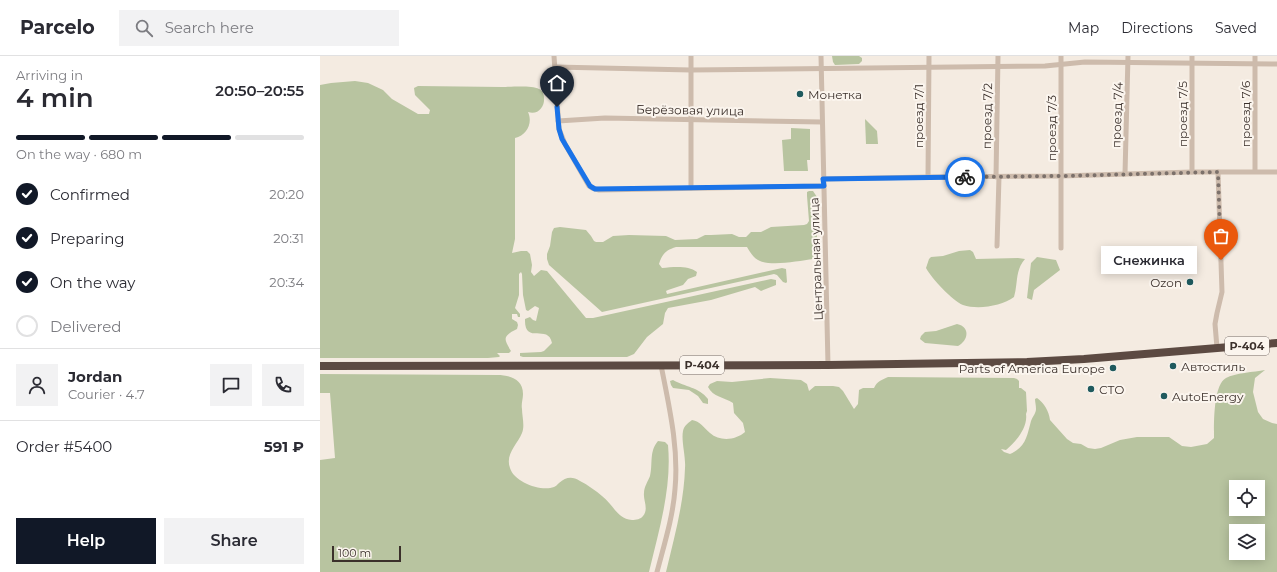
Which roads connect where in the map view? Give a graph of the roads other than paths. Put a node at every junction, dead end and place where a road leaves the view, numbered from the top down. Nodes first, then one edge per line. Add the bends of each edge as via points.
1 (554, 56) edge
2 (691, 56) edge
3 (821, 56) edge
4 (928, 56) edge
5 (998, 56) edge
6 (1061, 56) edge
7 (1128, 56) edge
8 (1192, 56) edge
9 (1255, 56) edge
10 (1128, 62) junction
11 (1192, 62) junction
12 (1255, 63) junction
13 (1277, 64) edge
14 (1061, 65) junction
15 (555, 67) junction
16 (928, 67) junction
17 (998, 67) junction
18 (822, 68) junction
19 (690, 70) junction
20 (691, 120) junction
21 (558, 121) junction
22 (822, 122) junction
23 (1255, 171) junction
24 (1192, 172) junction
25 (1218, 172) junction
26 (1277, 172) edge
27 (1125, 174) junction
28 (1061, 176) junction
29 (928, 177) junction
30 (998, 177) junction
31 (823, 179) junction
32 (824, 186) junction
33 (691, 188) junction
34 (997, 246) dead end
35 (1061, 248) dead end
36 (1277, 343) edge
37 (1217, 348) junction
38 (828, 364) junction
39 (320, 366) edge
40 (661, 366) junction
41 (656, 572) edge

1 - 15 street
2 - 19 street
3 - 18 street, Центральная улица
4 - 16 street, проезд 7/1
5 - 17 street, проезд 7/2
6 - 14 street, проезд 7/3
7 - 10 street, проезд 7/4
8 - 11 street, проезд 7/5
9 - 12 street, проезд 7/6
10 - 11 street
10 - 14 street
10 - 27 street, проезд 7/4
11 - 12 street
11 - 24 street, проезд 7/5
12 - 13 street
12 - 23 street, проезд 7/6
14 - 17 street
14 - 28 street, проезд 7/3
15 - 19 street
15 - 21 street
16 - 17 street
16 - 18 street
16 - 29 street, проезд 7/1
17 - 30 street, проезд 7/2
18 - 19 street
18 - 22 street, Центральная улица
19 - 20 street
20 - 21 street, Берёзовая улица via 605,118
20 - 22 street, Берёзовая улица
20 - 33 street
21 - 33 street via 562,139 592,188
22 - 31 street, Центральная улица
23 - 25 street
23 - 26 street
24 - 25 street
24 - 27 street
25 - 37 street via 1222,292 1216,318
27 - 28 street
28 - 30 street
28 - 35 street, проезд 7/3
29 - 30 street
29 - 31 street
30 - 34 street, проезд 7/2
31 - 32 street, Центральная улица
32 - 33 street
32 - 38 street, Центральная улица
36 - 37 highway, Р-404
37 - 38 highway, Р-404 via 1057,361
38 - 40 highway, Р-404
39 - 40 highway, Р-404
40 - 41 street via 676,469 672,513

